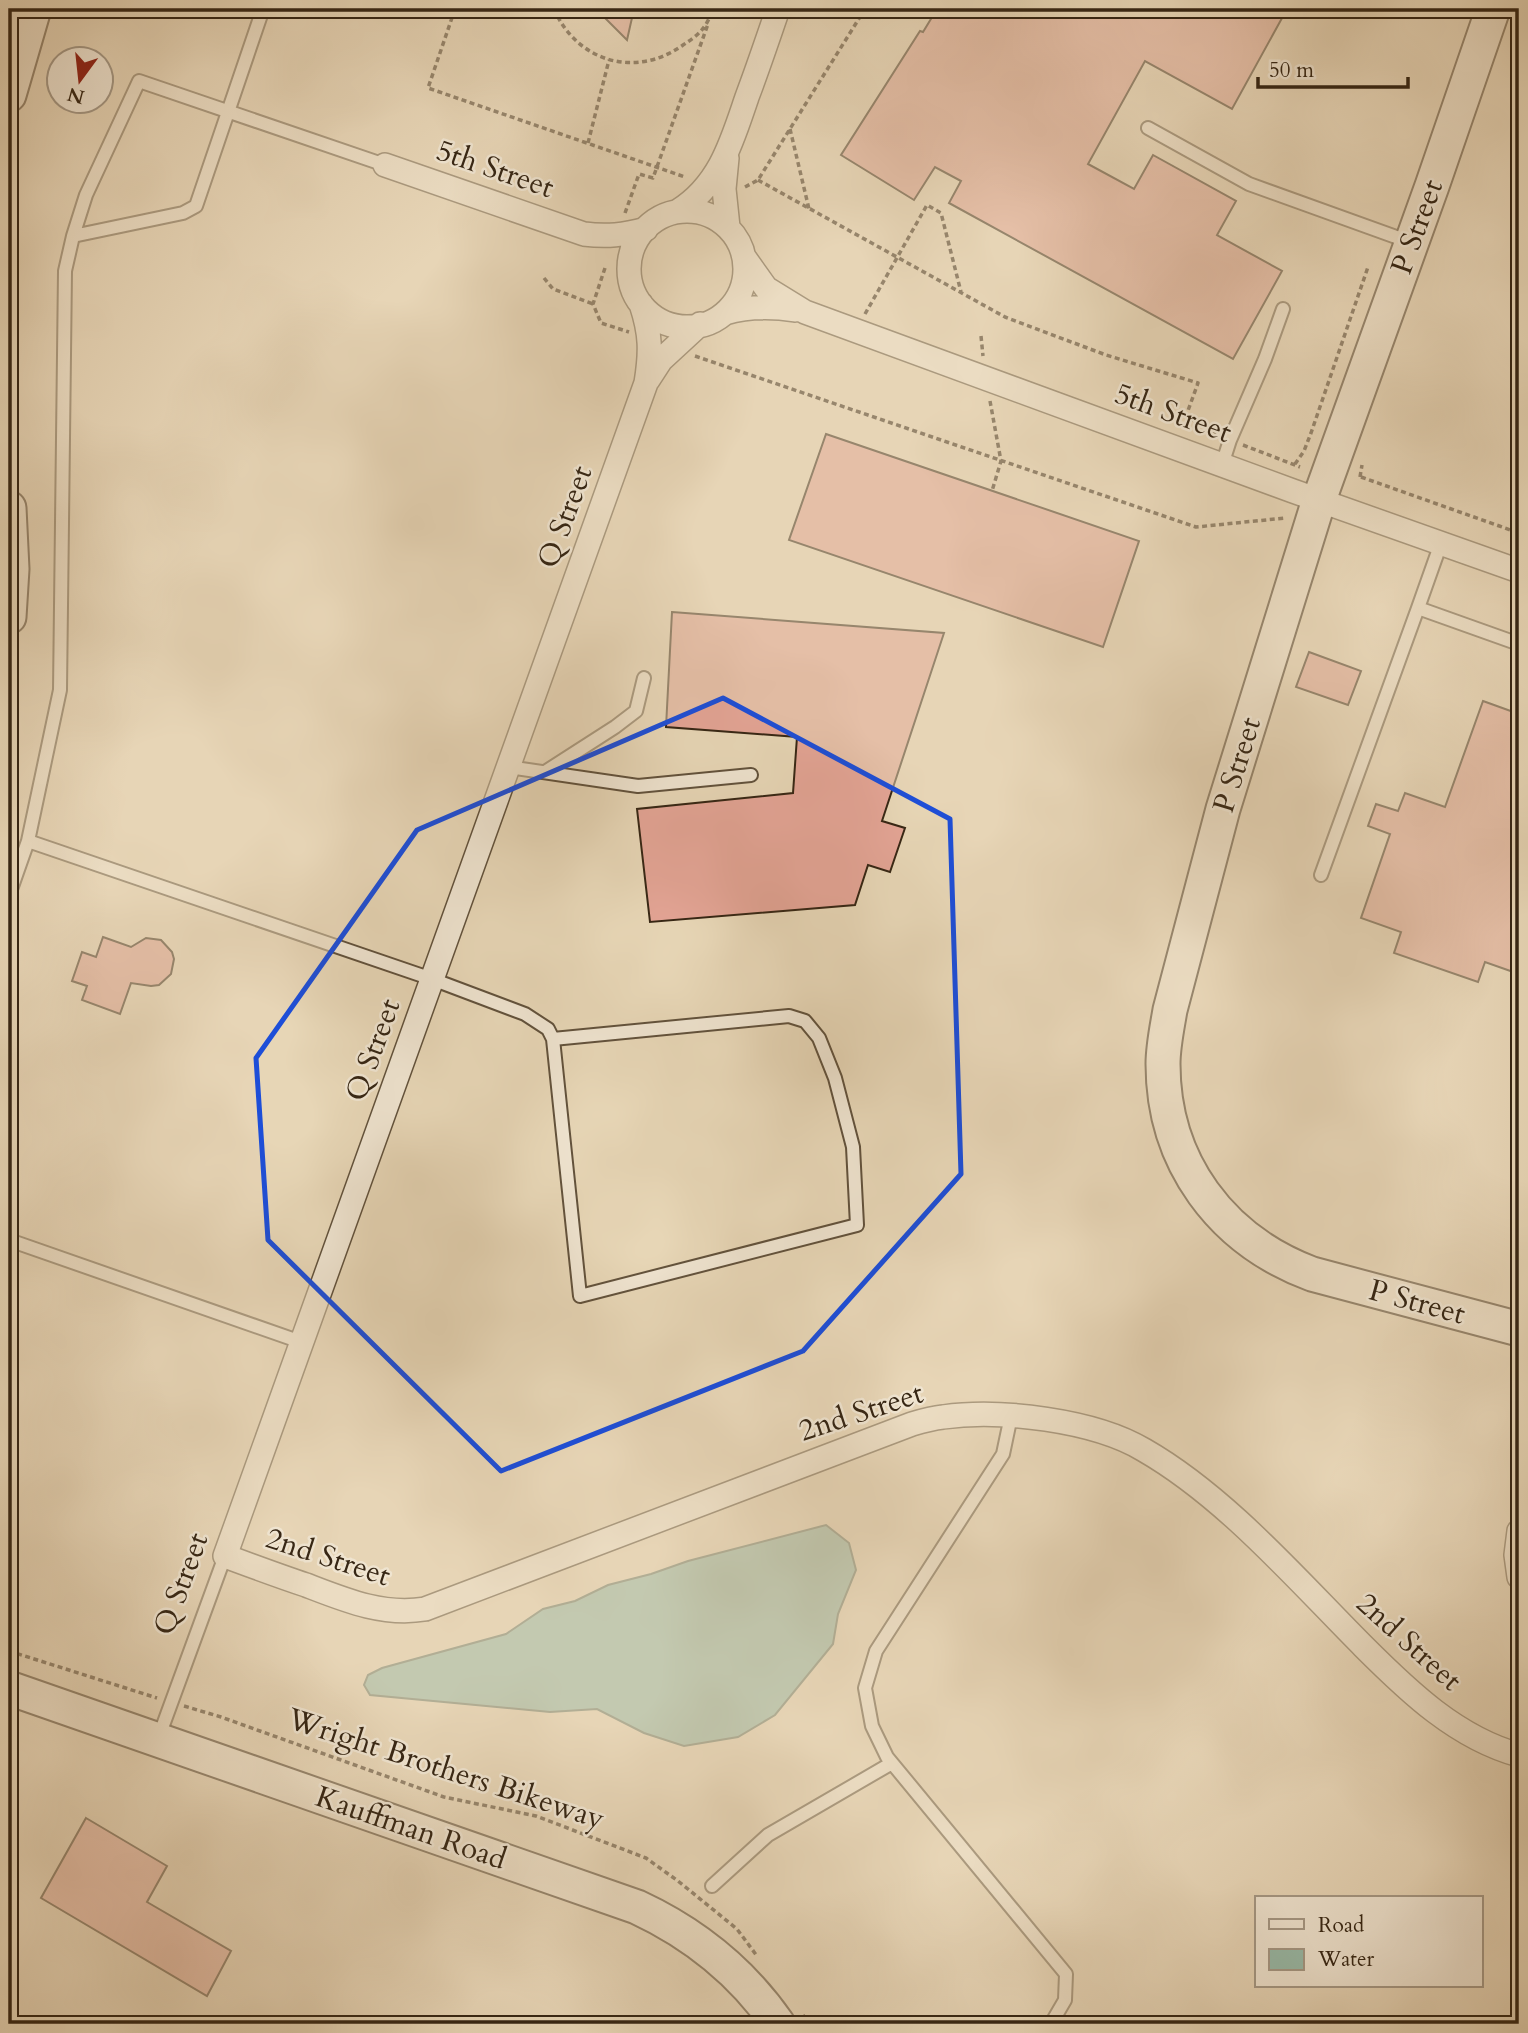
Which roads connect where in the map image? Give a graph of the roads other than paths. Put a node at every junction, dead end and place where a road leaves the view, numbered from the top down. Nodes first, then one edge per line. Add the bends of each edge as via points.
1 (34, 9) edge
2 (263, 9) edge
3 (778, 9) edge
4 (1489, 12) edge
5 (15, 47) edge
6 (9, 95) edge
7 (229, 110) junction
8 (1148, 128) dead end
9 (728, 152) junction
10 (385, 165) joint
11 (678, 211) junction
12 (728, 228) junction
13 (646, 229) junction
14 (584, 234) junction
15 (73, 236) junction
16 (1410, 242) junction
17 (744, 257) junction
18 (629, 277) junction
19 (641, 304) junction
20 (1283, 309) dead end
21 (805, 312) junction
22 (725, 313) junction
23 (699, 324) junction
24 (646, 383) junction
25 (1222, 465) junction
26 (1319, 500) junction
27 (9, 508) edge
28 (1441, 543) junction
29 (1519, 571) edge
30 (1418, 608) junction
31 (9, 617) edge
32 (1519, 645) edge
33 (644, 678) dead end
34 (508, 767) junction
35 (545, 772) junction
36 (751, 775) dead end
37 (28, 841) junction
38 (1321, 875) dead end
39 (9, 895) edge
40 (432, 979) junction
41 (553, 1039) junction
42 (9, 1240) edge
43 (1519, 1329) edge
44 (302, 1342) junction
45 (1011, 1416) junction
46 (1519, 1531) edge
47 (225, 1556) junction
48 (1519, 1577) edge
49 (9, 1688) edge
50 (158, 1739) junction
51 (1519, 1755) edge
52 (892, 1763) junction
53 (712, 1886) dead end
54 (789, 2018) edge
55 (1051, 2024) edge

1 - 5 street
2 - 7 lane
3 - 9 street
4 - 16 street, P Street
5 - 6 street
7 - 10 lane
7 - 15 lane via 197,206 183,213
7 - 15 lane via 139,81 86,195
8 - 16 lane via 1249,184
9 - 11 street via 708,185
9 - 12 street via 724,189
10 - 14 street, 5th Street
11 - 12 street via 704,213
11 - 13 street
12 - 17 street
13 - 14 street, 5th Street via 617,236
13 - 18 street via 631,250
14 - 18 street, 5th Street
15 - 37 lane via 65,271 60,690
16 - 26 street, P Street
17 - 21 street, 5th Street via 766,288
17 - 22 street via 745,284
18 - 19 street
19 - 23 street via 651,315 674,325
19 - 24 street, Q Street via 651,340
20 - 25 lane
21 - 22 street, 5th Street via 760,306
21 - 25 street, 5th Street
22 - 23 street
23 - 24 street, Q Street via 661,360
24 - 34 street, Q Street
25 - 26 street, 5th Street
26 - 28 street, 5th Street
26 - 43 street, P Street via 1223,809 1170,1010 1163,1062 1171,1128 1189,1171 1213,1206 1274,1257 1312,1274
27 - 31 street
28 - 29 street, 5th Street
28 - 30 lane
30 - 32 lane
30 - 38 lane
33 - 35 lane via 636,711
34 - 35 lane
34 - 40 street, Q Street
35 - 36 lane via 638,786
37 - 39 lane
37 - 40 lane
40 - 41 lane via 525,1014 548,1029
40 - 44 street, Q Street
41 - 41 lane via 580,1296 858,1225 853,1147 835,1078 819,1038 805,1021 789,1016
42 - 44 lane
44 - 47 street, Q Street
45 - 47 street, 2nd Street via 943,1417 912,1423 425,1609 394,1611 351,1602
45 - 51 street, 2nd Street via 1089,1428 1143,1448 1213,1499 1429,1708 1462,1730
45 - 52 lane via 1003,1454 876,1651 865,1688 872,1726
46 - 48 street
47 - 50 lane, Q Street
49 - 50 street, Kauffman Road
50 - 54 street, Kauffman Road via 647,1912 681,1929 720,1958
52 - 53 lane via 768,1835
52 - 55 lane via 1066,1975 1065,2000

